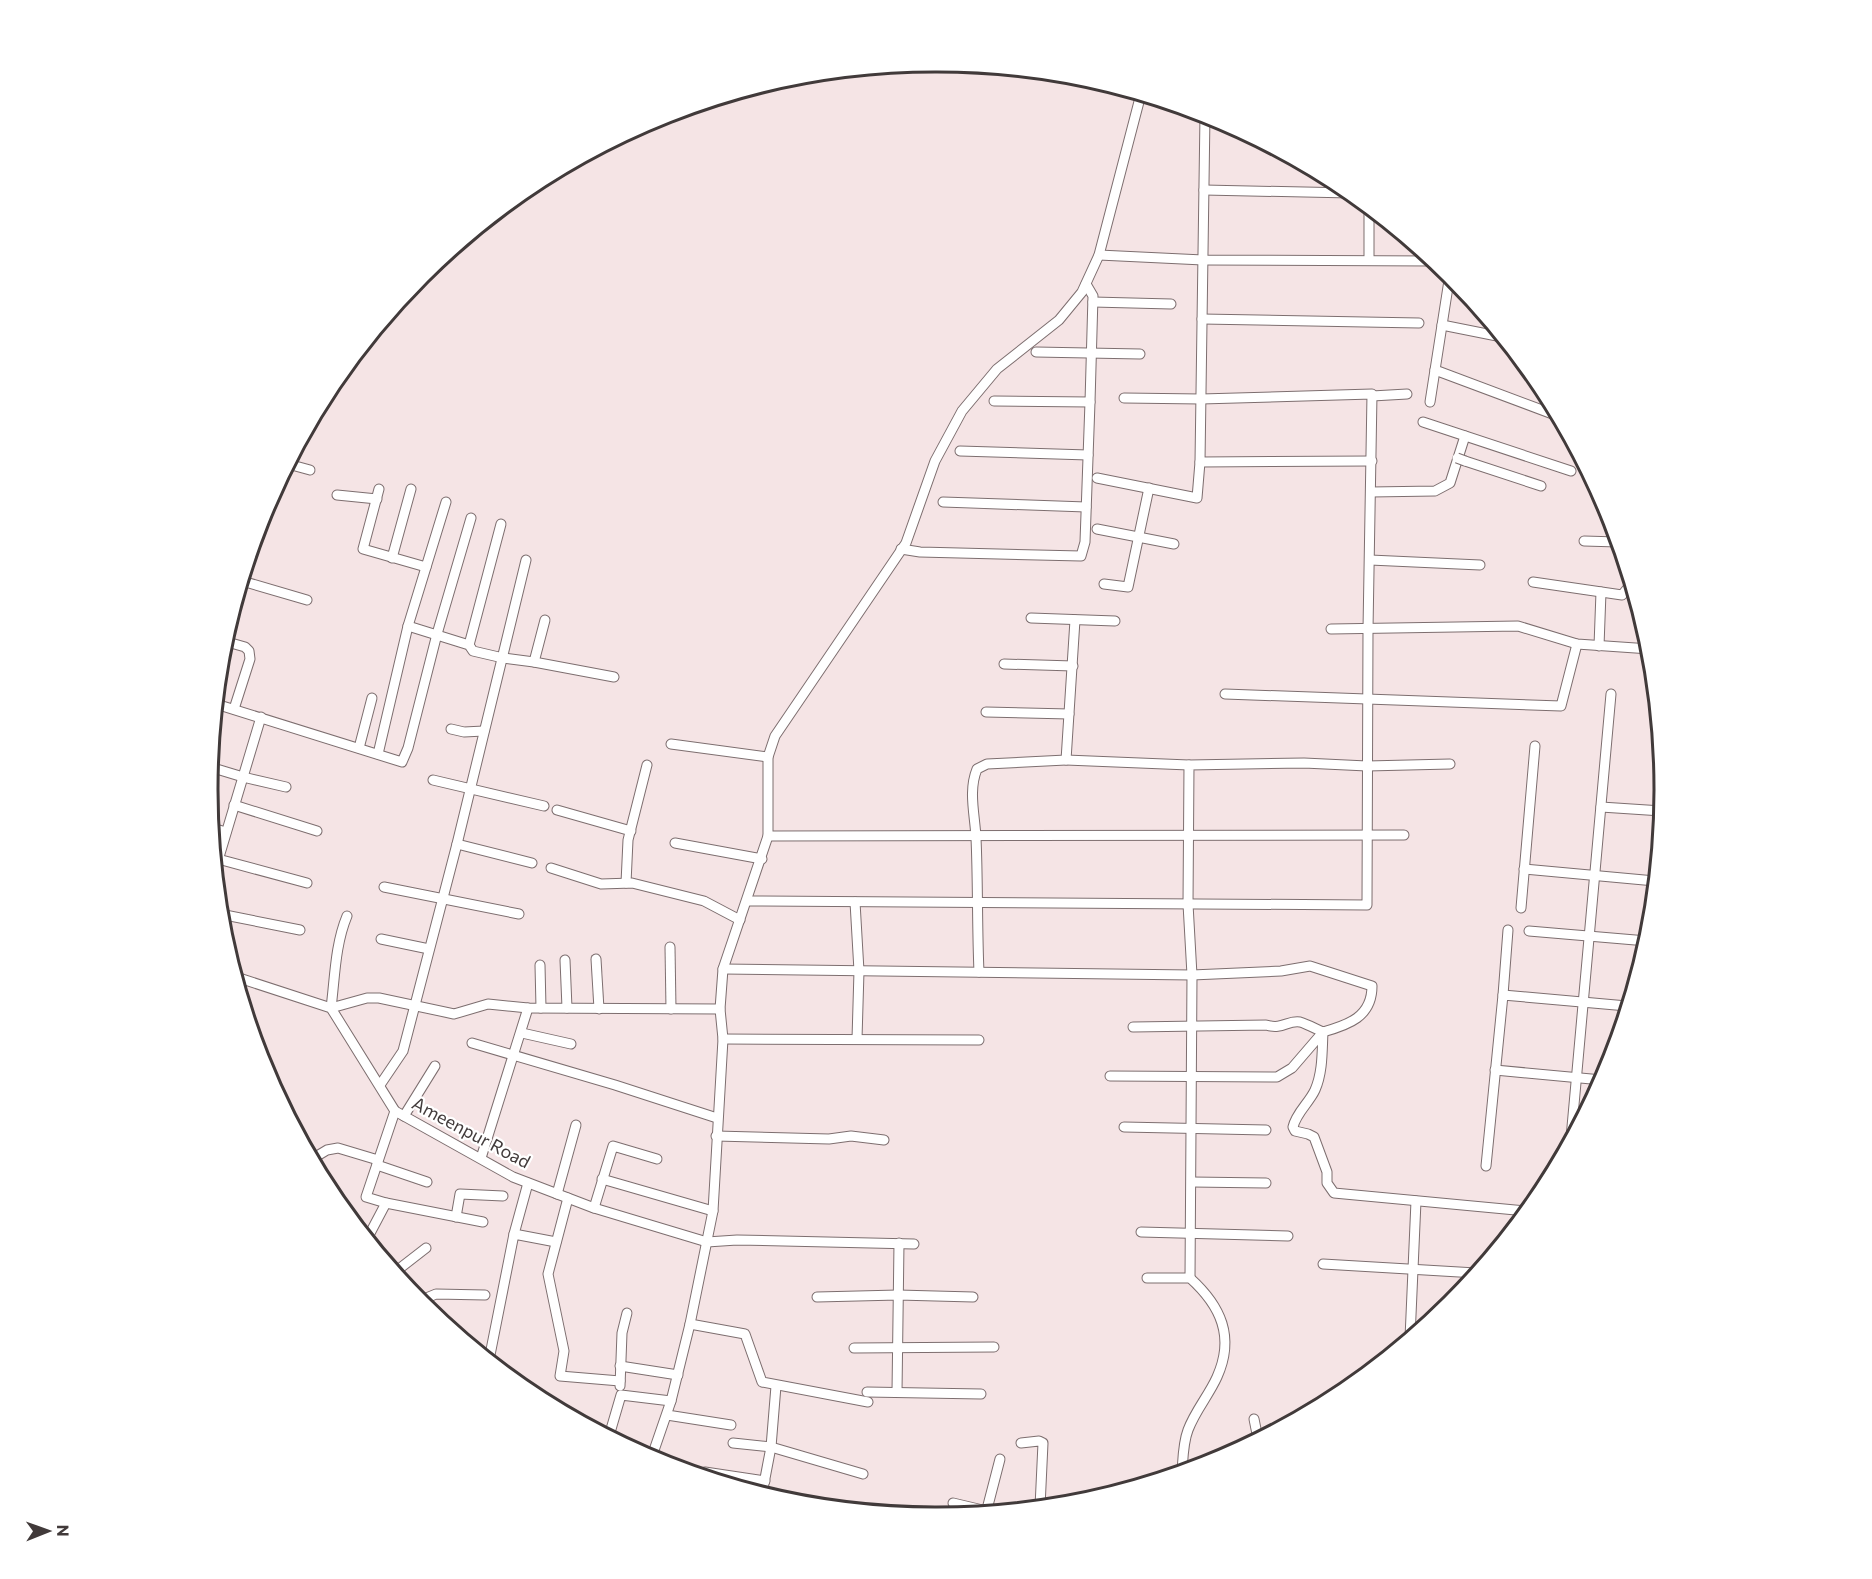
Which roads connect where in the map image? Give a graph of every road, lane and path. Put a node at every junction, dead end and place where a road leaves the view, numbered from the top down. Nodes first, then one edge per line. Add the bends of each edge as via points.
1 (1139, 101) edge
2 (1206, 125) edge
3 (1204, 190) junction
4 (1334, 193) edge
5 (1369, 217) edge
6 (1100, 255) junction
7 (1203, 260) junction
8 (1369, 260) junction
9 (1420, 261) edge
10 (1086, 284) junction
11 (1448, 287) edge
12 (1093, 302) junction
13 (1171, 304) dead end
14 (1202, 319) junction
15 (1419, 323) dead end
16 (1442, 325) junction
17 (1490, 335) edge
18 (1036, 352) dead end
19 (1092, 353) junction
20 (1140, 354) dead end
21 (1435, 370) junction
22 (1407, 394) dead end
23 (1372, 396) junction
24 (1124, 398) dead end
25 (1201, 399) junction
26 (994, 401) dead end
27 (1090, 402) junction
28 (1430, 402) dead end
29 (1545, 411) edge
30 (1423, 422) dead end
31 (1465, 436) junction
32 (960, 451) dead end
33 (1088, 455) junction
34 (1461, 459) dead end
35 (1372, 461) junction
36 (1200, 462) junction
37 (295, 466) edge
38 (310, 470) dead end
39 (1571, 471) dead end
40 (1097, 478) dead end
41 (1540, 486) dead end
42 (1149, 488) junction
43 (411, 489) dead end
44 (1371, 492) junction
45 (337, 495) dead end
46 (446, 502) dead end
47 (943, 502) dead end
48 (1086, 507) junction
49 (471, 518) dead end
50 (501, 524) dead end
51 (1097, 529) dead end
52 (1139, 537) junction
53 (1584, 541) dead end
54 (1609, 542) edge
55 (1174, 544) dead end
56 (901, 549) junction
57 (392, 558) junction
58 (526, 560) dead end
59 (1370, 560) junction
60 (1480, 565) dead end
61 (426, 567) junction
62 (1533, 582) dead end
63 (249, 583) edge
64 (1104, 584) dead end
65 (1625, 591) edge
66 (1601, 592) junction
67 (307, 600) dead end
68 (1031, 618) dead end
69 (545, 620) dead end
70 (1075, 620) junction
71 (1115, 621) dead end
72 (408, 626) junction
73 (1331, 629) dead end
74 (1368, 630) junction
75 (437, 634) junction
76 (234, 644) edge
77 (1577, 644) junction
78 (469, 645) junction
79 (1599, 646) junction
80 (1640, 648) edge
81 (502, 658) junction
82 (534, 662) junction
83 (1004, 664) dead end
84 (1073, 666) junction
85 (614, 677) dead end
86 (1225, 694) dead end
87 (1611, 694) dead end
88 (372, 698) dead end
89 (1368, 698) junction
90 (224, 706) edge
91 (234, 709) junction
92 (986, 712) dead end
93 (1070, 714) junction
94 (261, 717) junction
95 (451, 729) dead end
96 (484, 731) junction
97 (671, 744) dead end
98 (1535, 746) dead end
99 (359, 748) junction
100 (378, 754) junction
101 (768, 758) junction
102 (1066, 760) junction
103 (1450, 764) dead end
104 (647, 765) dead end
105 (1189, 765) junction
106 (1367, 766) junction
107 (219, 770) edge
108 (243, 777) junction
109 (434, 780) dead end
110 (286, 787) dead end
111 (469, 790) junction
112 (234, 805) junction
113 (544, 806) dead end
114 (1601, 807) junction
115 (557, 810) dead end
116 (1653, 810) edge
117 (220, 830) edge
118 (317, 831) dead end
119 (631, 831) junction
120 (226, 832) junction
121 (1190, 835) junction
122 (1367, 835) junction
123 (1404, 835) dead end
124 (768, 836) junction
125 (976, 836) junction
126 (675, 843) dead end
127 (457, 844) junction
128 (221, 848) edge
129 (762, 859) junction
130 (532, 862) dead end
131 (223, 864) edge
132 (551, 868) dead end
133 (1524, 869) junction
134 (1595, 875) junction
135 (1647, 880) edge
136 (308, 883) dead end
137 (626, 883) junction
138 (384, 886) dead end
139 (442, 899) junction
140 (747, 901) junction
141 (855, 902) junction
142 (976, 903) junction
143 (1188, 904) junction
144 (1521, 908) dead end
145 (519, 914) dead end
146 (230, 916) edge
147 (347, 916) dead end
148 (740, 920) junction
149 (300, 930) dead end
150 (1508, 930) dead end
151 (1529, 931) dead end
152 (1589, 936) junction
153 (381, 939) dead end
154 (1637, 940) edge
155 (670, 947) dead end
156 (429, 949) junction
157 (596, 959) dead end
158 (565, 960) dead end
159 (540, 965) dead end
160 (723, 969) junction
161 (859, 971) junction
162 (979, 972) junction
163 (1192, 975) junction
164 (244, 980) edge
165 (1503, 995) junction
166 (1583, 1002) junction
167 (1620, 1005) edge
168 (413, 1006) junction
169 (331, 1008) junction
170 (528, 1008) junction
171 (541, 1008) junction
172 (567, 1008) junction
173 (599, 1009) junction
174 (671, 1009) junction
175 (720, 1009) junction
176 (1191, 1026) junction
177 (1133, 1027) dead end
178 (1323, 1032) junction
179 (522, 1033) junction
180 (723, 1039) junction
181 (856, 1039) junction
182 (978, 1040) dead end
183 (472, 1043) dead end
184 (571, 1044) dead end
185 (515, 1056) junction
186 (435, 1066) dead end
187 (1495, 1070) junction
188 (1110, 1076) dead end
189 (1191, 1077) junction
190 (1577, 1078) junction
191 (1592, 1079) edge
192 (380, 1085) junction
193 (399, 1114) junction
194 (717, 1118) junction
195 (1573, 1120) edge
196 (576, 1125) dead end
197 (1124, 1127) dead end
198 (1191, 1129) junction
199 (1266, 1130) dead end
200 (716, 1136) junction
201 (884, 1140) dead end
202 (319, 1155) edge
203 (481, 1158) junction
204 (657, 1159) dead end
205 (377, 1162) junction
206 (1486, 1166) dead end
207 (602, 1179) junction
208 (427, 1182) dead end
209 (1191, 1182) junction
210 (528, 1183) junction
211 (1266, 1183) dead end
212 (557, 1194) junction
213 (503, 1196) dead end
214 (568, 1198) junction
215 (1416, 1202) junction
216 (386, 1203) junction
217 (594, 1208) junction
218 (1517, 1210) edge
219 (713, 1211) junction
220 (456, 1217) junction
221 (483, 1222) dead end
222 (371, 1231) edge
223 (1141, 1232) dead end
224 (1191, 1233) junction
225 (514, 1234) junction
226 (1288, 1236) dead end
227 (556, 1242) junction
228 (707, 1242) junction
229 (899, 1243) junction
230 (914, 1244) dead end
231 (426, 1248) dead end
232 (1323, 1264) dead end
233 (401, 1267) edge
234 (1413, 1269) junction
235 (1466, 1272) edge
236 (1147, 1278) dead end
237 (1190, 1278) junction
238 (485, 1295) dead end
239 (898, 1295) junction
240 (429, 1297) edge
241 (817, 1297) dead end
242 (973, 1297) dead end
243 (627, 1313) dead end
244 (690, 1324) junction
245 (1410, 1328) edge
246 (897, 1347) junction
247 (994, 1347) dead end
248 (854, 1348) dead end
249 (491, 1352) edge
250 (620, 1366) junction
251 (678, 1374) junction
252 (620, 1381) junction
253 (776, 1386) junction
254 (897, 1392) junction
255 (981, 1394) dead end
256 (621, 1395) junction
257 (671, 1401) junction
258 (667, 1415) junction
259 (731, 1425) dead end
260 (611, 1429) edge
261 (733, 1443) dead end
262 (1021, 1443) dead end
263 (771, 1447) junction
264 (655, 1449) edge
265 (1000, 1459) dead end
266 (1183, 1463) edge
267 (863, 1474) dead end
268 (724, 1475) edge
269 (765, 1481) junction
270 (764, 1486) edge
271 (1040, 1499) edge
272 (953, 1503) dead end
273 (990, 1504) edge
274 (964, 1506) edge

1 - 6 street
2 - 3 street
3 - 4 street
3 - 7 street
5 - 8 street
6 - 7 street
6 - 10 street
7 - 8 street
7 - 14 street
8 - 9 street
10 - 12 street
10 - 56 street via 1059,320 997,369 962,411 935,462
11 - 16 street
12 - 13 street
12 - 19 street
14 - 15 street
14 - 25 street
16 - 17 street
16 - 21 street
18 - 19 street
19 - 20 street
19 - 27 street
21 - 28 street
21 - 29 street
22 - 23 street
23 - 25 street
23 - 35 street
24 - 25 street
25 - 36 street
26 - 27 street
27 - 33 street
30 - 31 street
31 - 39 street
31 - 44 street via 1450,483 1435,491
32 - 33 street
33 - 48 street
34 - 41 street
35 - 36 street
35 - 44 street
36 - 42 street via 1197,498
37 - 38 street
40 - 42 street
42 - 52 street
43 - 57 street
44 - 59 street
45 - 57 street via 378,494 363,549
46 - 61 street
47 - 48 street
48 - 56 street via 1085,542 1080,556
49 - 75 street
50 - 78 street
51 - 52 street
52 - 55 street
52 - 64 street via 1128,587
53 - 54 street
56 - 101 street via 775,736
57 - 61 street
58 - 81 street
59 - 60 street
59 - 74 street
61 - 72 street
62 - 66 street
63 - 67 street
65 - 66 street via 1622,595
66 - 79 street
68 - 70 street
69 - 82 street
70 - 71 street
70 - 84 street
72 - 75 street
72 - 100 street
73 - 74 street
74 - 77 street via 1518,627
74 - 89 street
75 - 78 street
75 - 100 street via 402,762
76 - 91 street via 245,647 250,659
77 - 79 street
77 - 89 street via 1561,706
78 - 81 street via 473,651
79 - 80 street
81 - 82 street
81 - 96 street
82 - 85 street
83 - 84 street
84 - 93 street
86 - 89 street
87 - 114 street
88 - 99 street
89 - 106 street
90 - 91 street
91 - 94 street
92 - 93 street
93 - 102 street
94 - 99 street
94 - 108 street
95 - 96 street
96 - 111 street
97 - 101 street
98 - 133 street
99 - 100 street
101 - 124 street
102 - 105 street
102 - 125 street via 987,764 977,769 972,810
103 - 106 street
104 - 119 street
105 - 106 street
105 - 121 street
106 - 122 street
107 - 108 street
108 - 110 street
108 - 112 street
109 - 111 street
111 - 113 street
111 - 127 street
112 - 118 street
112 - 120 street
114 - 116 street
114 - 134 street
115 - 119 street
117 - 120 street
119 - 137 street
120 - 128 street
121 - 122 street
121 - 125 street
121 - 143 street
122 - 123 street
122 - 143 street via 1367,905
124 - 125 street
124 - 129 street
125 - 142 street
126 - 129 street
127 - 130 street
127 - 139 street
129 - 140 street
131 - 136 street
132 - 137 street via 601,884
133 - 134 street
133 - 144 street
134 - 135 street
134 - 152 street
137 - 148 street via 704,902
138 - 139 street
139 - 145 street
139 - 156 street
140 - 141 street
140 - 148 street
141 - 142 street
141 - 161 street
142 - 143 street
142 - 162 street
143 - 163 street
146 - 149 street
147 - 169 street via 339,939
148 - 160 street
150 - 165 street
151 - 152 street
152 - 154 street
152 - 166 street
153 - 156 street
155 - 174 street
156 - 168 street
157 - 173 street
158 - 172 street
159 - 171 street
160 - 161 street
160 - 175 street
161 - 162 street
161 - 181 street
162 - 163 street
163 - 176 street
163 - 178 street via 1310,966 1372,986 1371,1000 1360,1018
164 - 169 street
165 - 166 street
165 - 187 street
166 - 167 street
166 - 190 street
168 - 169 street via 367,998
168 - 170 street via 454,1014 488,1004
168 - 192 street via 403,1051
169 - 192 street, Ameenpur Road
170 - 171 street
170 - 179 street
171 - 172 street
172 - 173 street
173 - 174 street
174 - 175 street
175 - 180 street
176 - 177 street
176 - 178 street via 1276,1028 1300,1022
176 - 189 street
178 - 189 street via 1292,1068 1278,1077
178 - 215 street via 1316,1087 1297,1116 1293,1130 1314,1137 1327,1183 1334,1193
179 - 184 street
179 - 185 street
180 - 181 street
180 - 194 street
181 - 182 street
183 - 185 street
185 - 194 street
185 - 203 street
186 - 193 street
187 - 190 street
187 - 206 street
188 - 189 street
189 - 198 street
190 - 191 street
190 - 195 street
192 - 193 street, Ameenpur Road
193 - 203 street, Ameenpur Road
193 - 205 street
194 - 200 street
196 - 212 street
197 - 198 street
198 - 199 street
198 - 209 street
200 - 201 street via 851,1136
200 - 219 street
202 - 205 street via 338,1148
203 - 210 street, Ameenpur Road
204 - 207 street via 613,1146
205 - 208 street
205 - 216 street via 366,1197
207 - 217 street
207 - 219 street
209 - 211 street
209 - 224 street
210 - 212 street, Ameenpur Road
210 - 225 street
212 - 214 street, Ameenpur Road
213 - 220 street via 460,1194
214 - 217 street, Ameenpur Road
214 - 227 street
215 - 218 street
215 - 234 street
216 - 220 street
216 - 222 street
217 - 228 street, Ameenpur Road
219 - 228 street
220 - 221 street
223 - 224 street
224 - 226 street
224 - 237 street
225 - 227 street
225 - 249 street
227 - 252 street via 548,1274 564,1351 560,1376
228 - 229 street via 737,1239
228 - 244 street
229 - 230 street
229 - 239 street
231 - 233 street
232 - 234 street
234 - 235 street
234 - 245 street
236 - 237 street
237 - 266 street via 1216,1308 1226,1335 1217,1377 1187,1432
238 - 240 street
239 - 241 street
239 - 242 street
239 - 246 street
243 - 250 street
244 - 251 street
244 - 253 street via 745,1334 762,1382
246 - 247 street
246 - 248 street
246 - 254 street
250 - 251 street
250 - 252 street
251 - 257 street
252 - 256 street
253 - 254 street via 868,1397
253 - 263 street
254 - 255 street
256 - 257 street
256 - 260 street
257 - 258 street
258 - 259 street
258 - 264 street
261 - 263 street
262 - 271 street via 1043,1443
263 - 267 street
263 - 269 street
265 - 273 street
268 - 269 street
269 - 270 street
272 - 274 street

